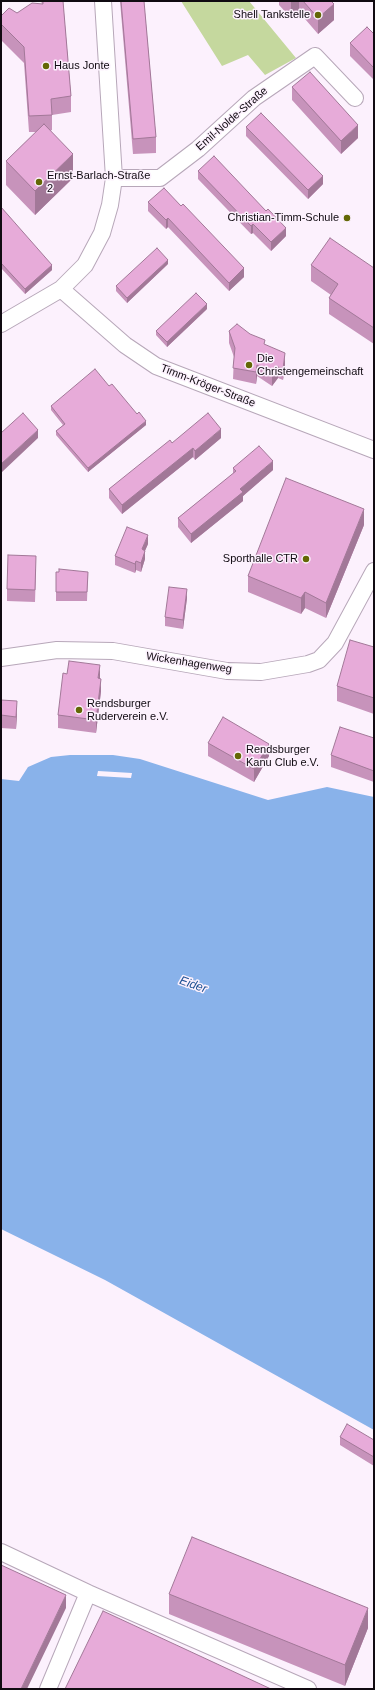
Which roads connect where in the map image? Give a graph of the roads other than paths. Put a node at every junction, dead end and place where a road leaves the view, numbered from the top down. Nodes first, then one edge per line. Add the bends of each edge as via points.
1 (103, 1) edge
2 (355, 98) dead end
3 (114, 178) junction
4 (60, 289) junction
5 (1, 324) edge
6 (374, 450) edge
7 (374, 571) edge
8 (1, 658) edge
9 (1, 1552) edge
10 (88, 1593) junction
11 (48, 1689) edge
12 (308, 1689) edge

1 - 3 street
2 - 3 street, Emil-Nolde-Straße via 315,56 254,98 198,150 160,178
3 - 4 street via 102,233 85,265
4 - 5 street
4 - 6 street, Timm-Kröger-Straße via 125,345 156,366
7 - 8 street, Wickenhagenweg via 335,643 319,660 308,664 261,672 227,671 113,652 57,650
9 - 10 street
10 - 11 street
10 - 12 street

